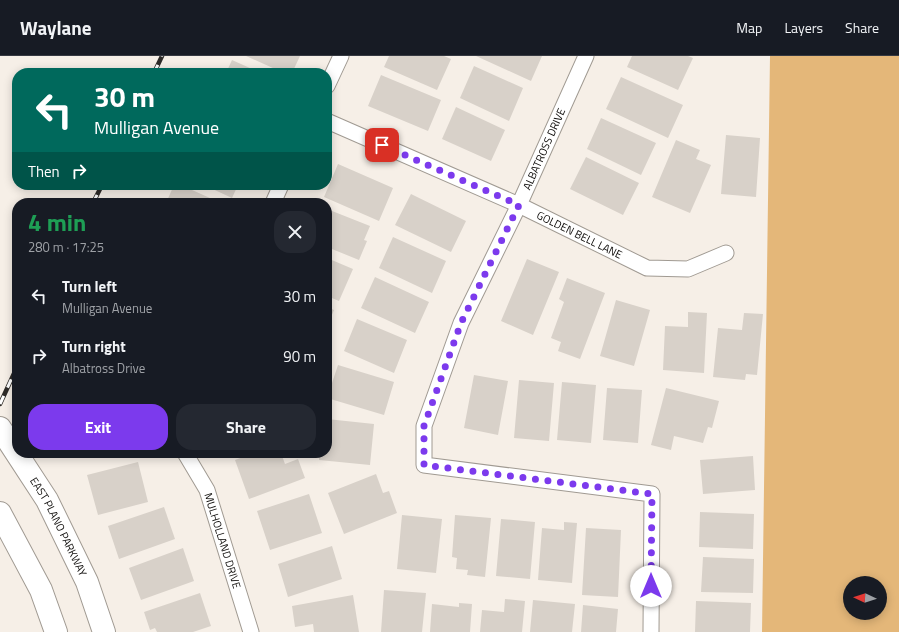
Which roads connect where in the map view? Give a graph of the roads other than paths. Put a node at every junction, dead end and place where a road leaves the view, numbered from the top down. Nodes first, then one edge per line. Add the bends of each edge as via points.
1 (341, 56) edge
2 (586, 56) edge
3 (332, 75) edge
4 (332, 123) edge
5 (519, 205) junction
6 (726, 253) dead end
7 (0, 428) edge
8 (12, 446) edge
9 (20, 458) edge
10 (188, 458) edge
11 (0, 513) edge
12 (56, 632) edge
13 (104, 632) edge
14 (251, 632) edge
15 (651, 632) edge

1 - 3 street
2 - 5 street, ALBATROSS DRIVE
4 - 5 street, GOLDEN BELL LANE
5 - 6 street, GOLDEN BELL LANE via 647,268 688,269
5 - 15 street, ALBATROSS DRIVE via 461,323 424,426 424,465 652,494
7 - 8 main road, EAST PLANO PARKWAY
9 - 13 main road, EAST PLANO PARKWAY via 47,500 87,582
10 - 14 street, MULHOLLAND DRIVE via 207,490
11 - 12 main road via 41,590

